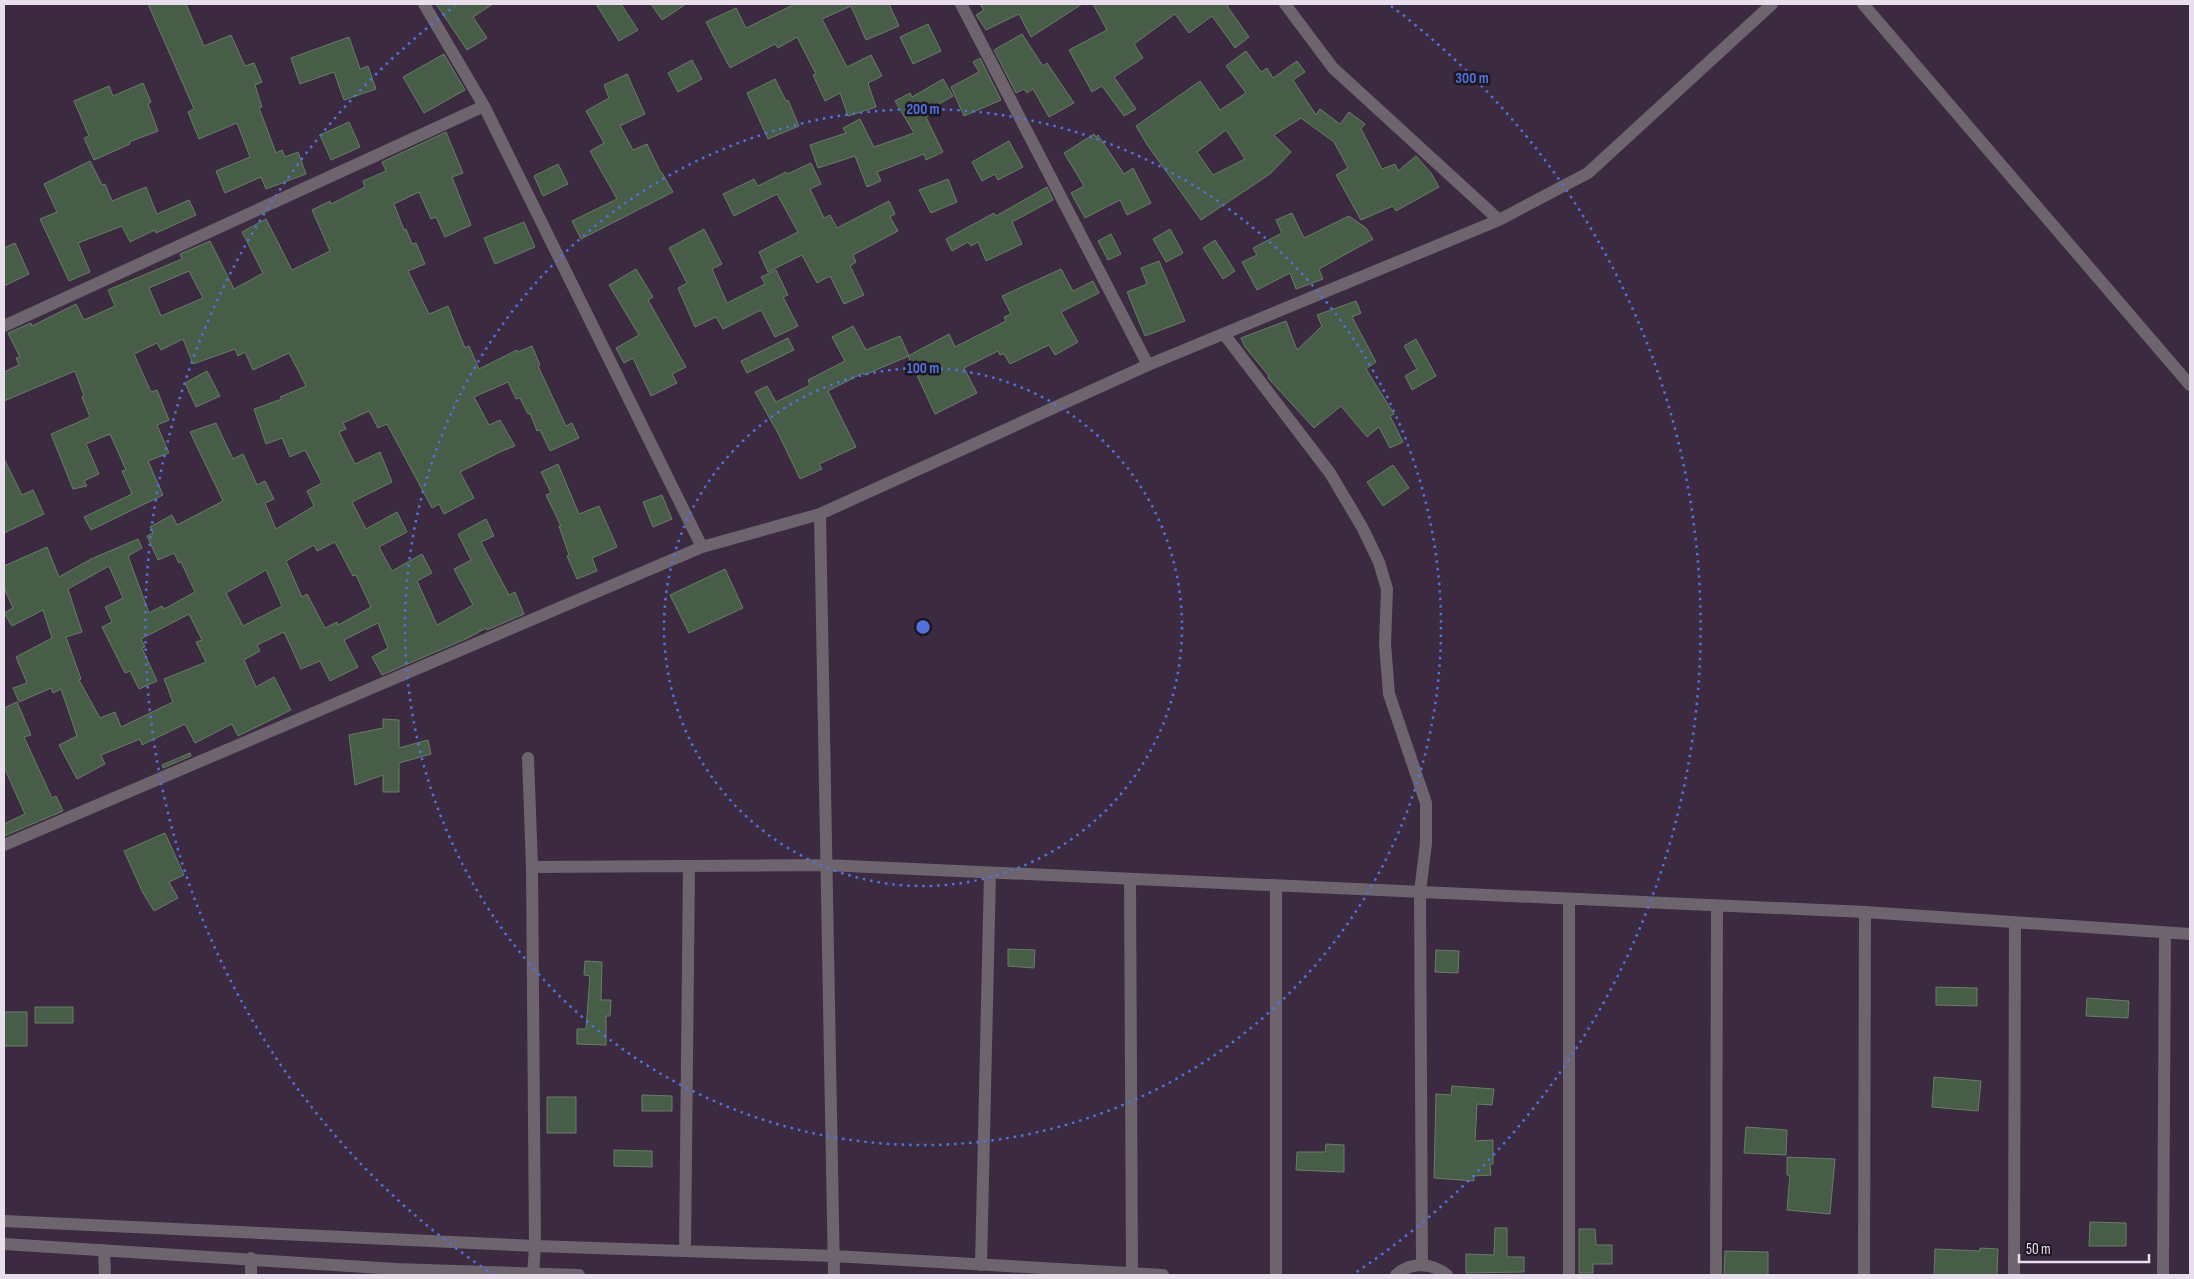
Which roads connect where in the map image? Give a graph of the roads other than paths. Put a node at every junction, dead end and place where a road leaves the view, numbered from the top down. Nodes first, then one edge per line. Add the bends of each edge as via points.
1 (424, 4) edge
2 (961, 4) edge
3 (1285, 4) edge
4 (1772, 4) edge
5 (1863, 4) edge
6 (484, 106) junction
7 (1498, 220) junction
8 (4, 326) edge
9 (1224, 334) junction
10 (1148, 365) junction
11 (2190, 385) edge
12 (820, 514) junction
13 (702, 547) junction
14 (528, 758) dead end
15 (4, 845) edge
16 (826, 865) junction
17 (532, 866) junction
18 (689, 866) junction
19 (990, 872) junction
20 (1130, 879) junction
21 (1276, 885) junction
22 (1420, 892) junction
23 (1569, 899) junction
24 (1717, 906) junction
25 (1865, 912) junction
26 (2015, 922) junction
27 (2165, 932) junction
28 (2190, 934) edge
29 (4, 1221) edge
30 (4, 1244) edge
31 (535, 1246) junction
32 (104, 1250) junction
33 (685, 1251) junction
34 (834, 1256) junction
35 (251, 1258) junction
36 (980, 1265) junction
37 (1422, 1265) junction
38 (396, 1272) edge
39 (534, 1274) edge
40 (1132, 1274) junction
41 (105, 1275) edge
42 (251, 1275) edge
43 (580, 1275) edge
44 (834, 1275) edge
45 (1163, 1275) edge
46 (1276, 1275) edge
47 (1396, 1275) edge
48 (1447, 1275) edge
49 (1569, 1275) edge
50 (1716, 1275) edge
51 (1864, 1275) edge
52 (2014, 1275) edge
53 (2163, 1275) edge

1 - 6 street
2 - 10 street
3 - 7 street via 1334,68
4 - 7 street via 1588,173
5 - 11 street
6 - 8 street
6 - 13 street
7 - 9 street
9 - 10 street
9 - 22 street via 1330,473 1379,562 1387,589 1385,644 1389,694 1426,803 1426,843
10 - 12 street
12 - 13 street
12 - 16 street
13 - 15 street
14 - 17 street
16 - 18 street
16 - 19 street
16 - 34 street
17 - 18 street
17 - 31 street
18 - 33 street
19 - 20 street
19 - 36 street
20 - 21 street
20 - 40 street
21 - 22 street
21 - 46 street
22 - 23 street
22 - 37 street
23 - 24 street
23 - 49 street
24 - 25 street
24 - 50 street
25 - 26 street
25 - 51 street
26 - 27 street
26 - 52 street
27 - 28 street
27 - 53 street
29 - 31 street
30 - 32 street
31 - 33 street
31 - 39 street
32 - 35 street
32 - 41 street
33 - 34 street
34 - 36 street
34 - 44 street
35 - 38 street
35 - 42 street
36 - 40 street
37 - 47 street via 1409,1267
37 - 48 street via 1435,1267
38 - 39 street
39 - 43 street
40 - 45 street

